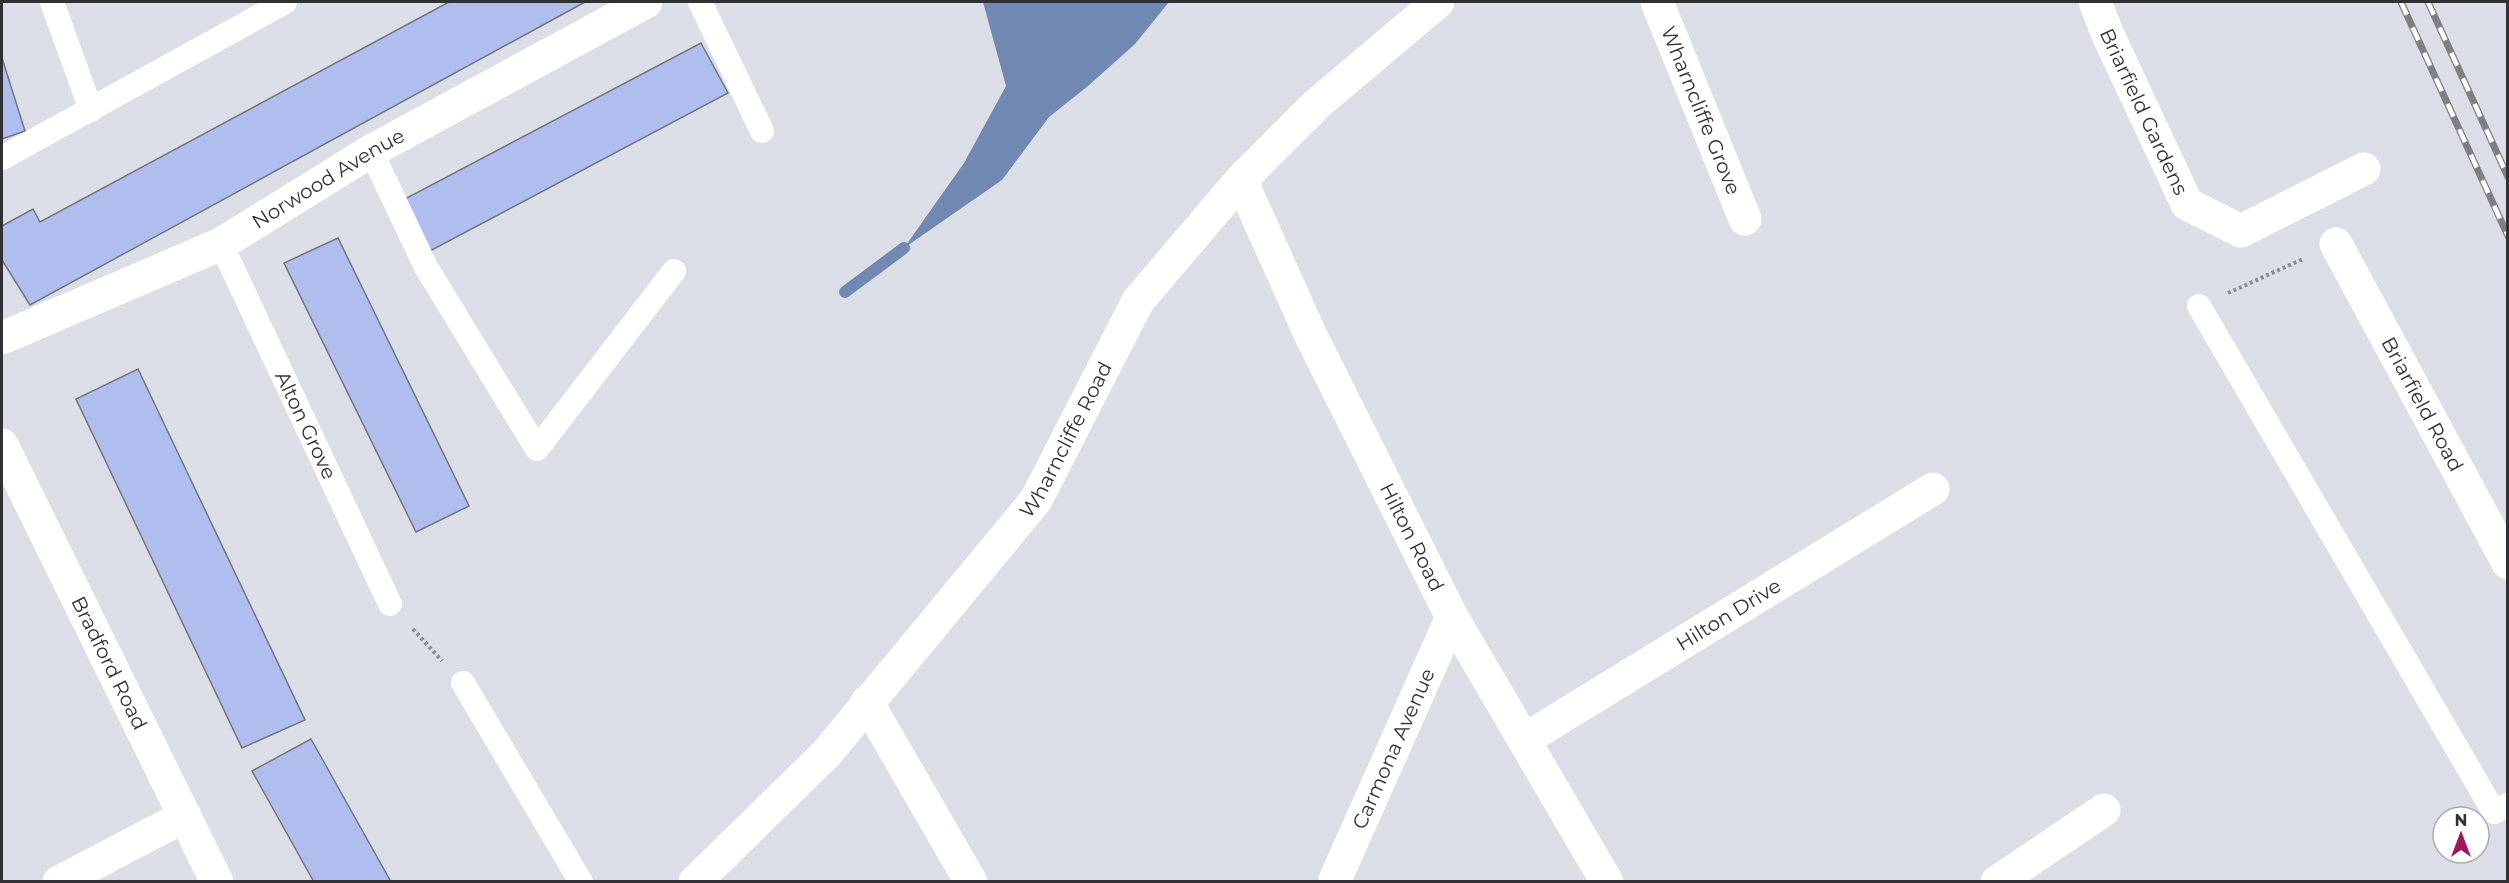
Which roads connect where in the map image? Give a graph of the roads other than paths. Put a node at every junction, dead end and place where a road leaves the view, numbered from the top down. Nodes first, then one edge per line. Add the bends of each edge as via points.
1 (52, 2) edge
2 (285, 2) edge
3 (646, 2) edge
4 (700, 2) edge
5 (1438, 2) edge
6 (1657, 2) edge
7 (2095, 2) edge
8 (91, 110) junction
9 (762, 131) dead end
10 (371, 151) junction
11 (2, 158) edge
12 (2364, 169) dead end
13 (1240, 180) junction
14 (1745, 219) dead end
15 (220, 244) junction
16 (2336, 244) road end
17 (674, 271) dead end
18 (2199, 306) road end
19 (2, 338) edge
20 (2, 445) edge
21 (1933, 489) dead end
22 (2508, 563) edge
23 (390, 604) road end
24 (1452, 617) junction
25 (463, 683) road end
26 (867, 702) junction
27 (1524, 740) junction
28 (2508, 805) edge
29 (2104, 810) dead end
30 (185, 816) junction
31 (59, 882) edge
32 (217, 882) edge
33 (581, 882) edge
34 (695, 882) edge
35 (971, 882) edge
36 (1334, 882) edge
37 (1607, 882) edge
38 (1997, 882) edge

1 - 8 lane
2 - 8 lane
3 - 10 main road, Norwood Avenue
4 - 9 lane
5 - 13 main road, Wharncliffe Road via 1317,104
6 - 14 main road, Wharncliffe Grove
7 - 12 main road, Briarfield Gardens via 2187,204 2241,231
8 - 11 lane
10 - 15 main road, Norwood Avenue
10 - 17 lane via 426,267 537,449
13 - 24 main road, Hilton Road via 1311,336
13 - 26 main road, Wharncliffe Road via 1138,301 1036,500
15 - 19 main road, Norwood Avenue
15 - 23 lane, Alton Grove
16 - 22 main road, Briarfield Road
18 - 28 lane via 2494,812
20 - 30 main road, Bradford Road
21 - 27 main road, Hilton Drive
24 - 27 main road, Hilton Road
24 - 36 main road, Carmona Avenue
25 - 33 lane
26 - 34 main road, Wharncliffe Road via 826,754
26 - 35 main road
27 - 37 main road, Hilton Road
29 - 38 main road
30 - 31 main road
30 - 32 main road, Bradford Road

